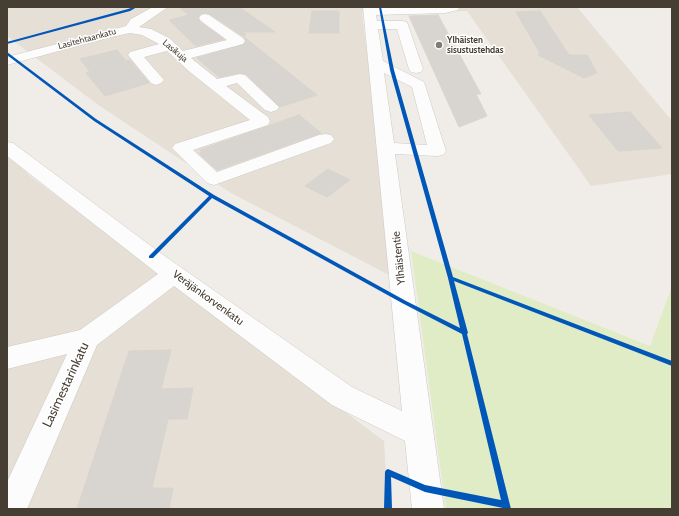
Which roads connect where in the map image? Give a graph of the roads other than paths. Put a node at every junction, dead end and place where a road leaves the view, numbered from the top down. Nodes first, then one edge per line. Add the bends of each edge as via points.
1 (162, 7) edge
2 (454, 7) edge
3 (370, 14) edge
4 (205, 18) dead end
5 (130, 29) junction
6 (170, 46) junction
7 (181, 56) junction
8 (7, 61) edge
9 (377, 64) junction
10 (416, 69) dead end
11 (156, 80) dead end
12 (216, 84) junction
13 (271, 106) dead end
14 (325, 139) dead end
15 (7, 147) edge
16 (387, 148) junction
17 (174, 274) junction
18 (87, 339) junction
19 (7, 358) edge
20 (419, 434) junction
21 (11, 509) edge
22 (428, 509) edge

1 - 5 street, Lasitehtaankatu via 136,22
2 - 3 street
3 - 9 street, Ylhäistentie
3 - 10 street via 402,25
4 - 7 street via 238,41
5 - 6 street, Lasikuja via 152,34
5 - 8 street, Lasitehtaankatu
6 - 7 street, Lasikuja
6 - 11 street via 135,55
7 - 12 street, Lasikuja
9 - 16 street, Ylhäistentie
9 - 16 street via 418,84 437,151
12 - 13 street via 240,78
12 - 14 street, Lasikuja via 262,121 181,148 214,179
15 - 17 street, Veräjänkorvenkatu
16 - 20 street, Ylhäistentie
17 - 18 street, Lasimestarinkatu
17 - 20 street, Veräjänkorvenkatu via 342,396
18 - 19 street
18 - 21 street, Lasimestarinkatu
20 - 22 street, Ylhäistentie

